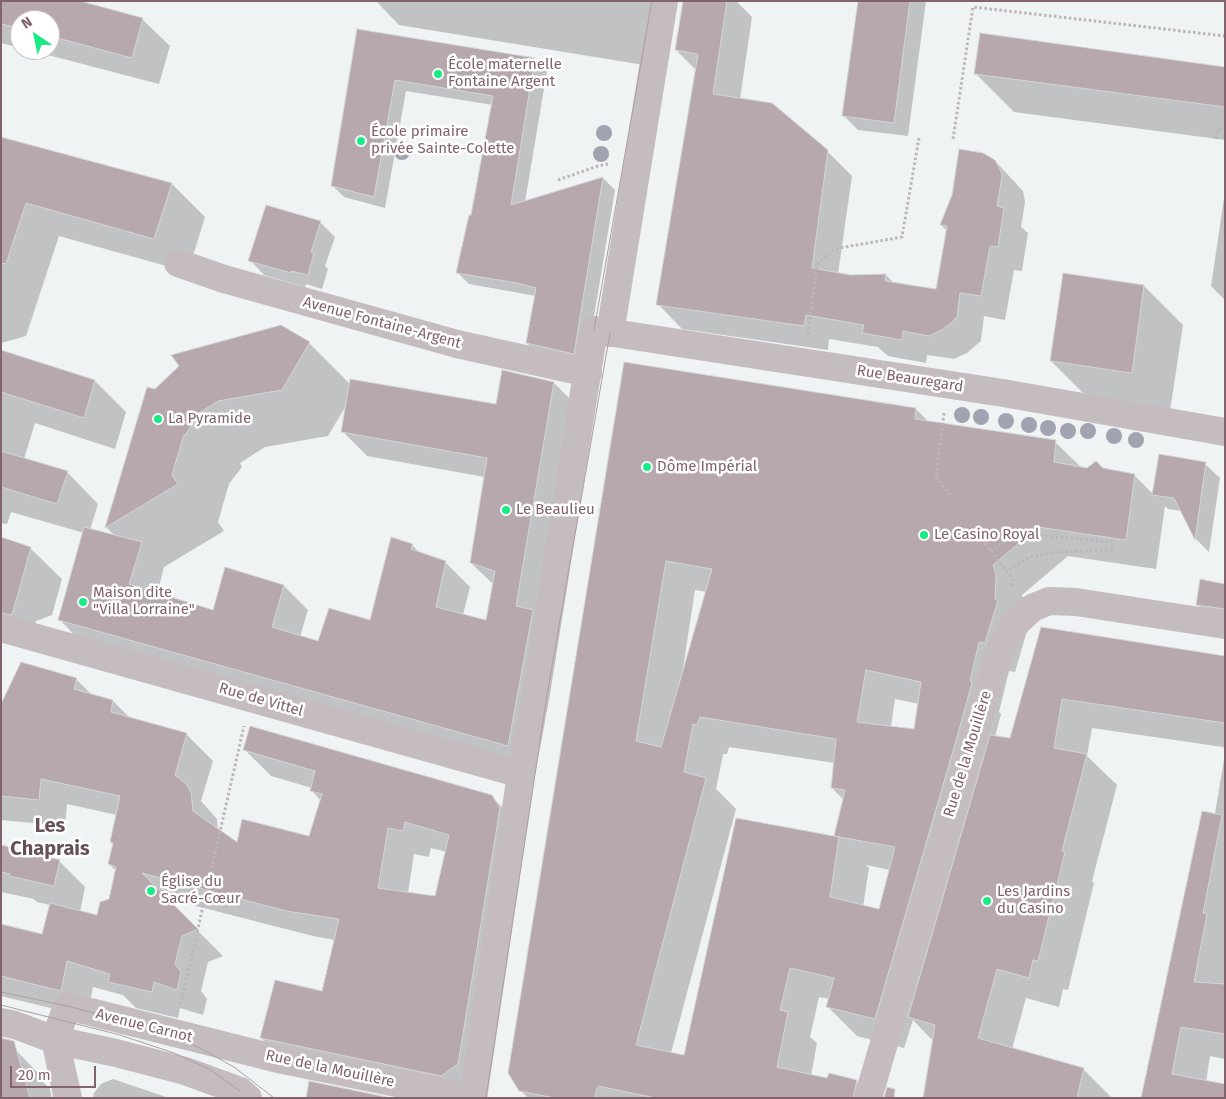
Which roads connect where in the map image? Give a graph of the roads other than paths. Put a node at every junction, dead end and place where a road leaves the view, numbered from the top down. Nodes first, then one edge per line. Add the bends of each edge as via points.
1 (664, 1) edge
2 (178, 263) dead end
3 (602, 332) junction
4 (588, 373) junction
5 (1225, 432) edge
6 (1225, 625) edge
7 (1, 628) edge
8 (521, 774) junction
9 (1, 1022) edge
10 (55, 1040) junction
11 (257, 1054) joint
12 (244, 1094) edge
13 (68, 1098) edge
14 (462, 1098) edge
15 (472, 1098) edge
16 (868, 1098) edge

1 - 3 street
2 - 4 street, Avenue Fontaine-Argent via 224,279 457,344
3 - 4 street
3 - 5 street, Rue Beauregard
4 - 8 street
6 - 16 street, Rue de la Mouillère via 1076,602 1049,601 1032,608 1011,628 998,656 977,725
7 - 8 street, Rue de Vittel
8 - 15 street
9 - 10 street
10 - 11 street, Avenue Carnot via 67,1006
10 - 12 street via 185,1071
10 - 13 street
11 - 14 street, Rue de la Mouillère

